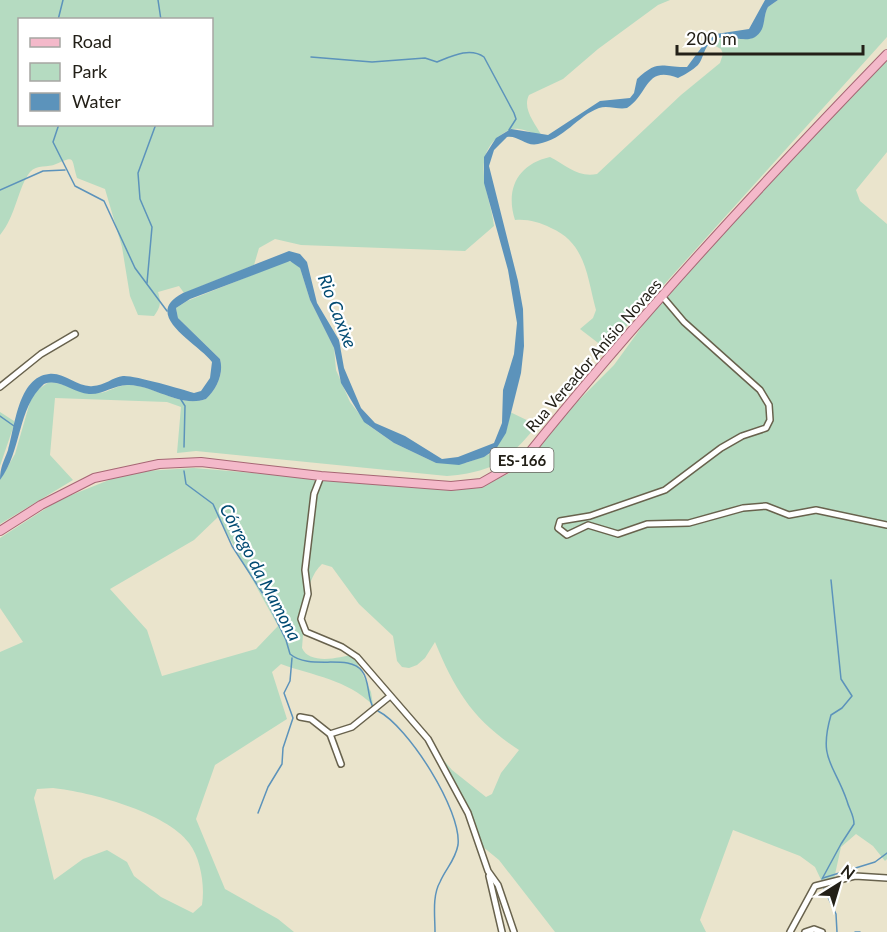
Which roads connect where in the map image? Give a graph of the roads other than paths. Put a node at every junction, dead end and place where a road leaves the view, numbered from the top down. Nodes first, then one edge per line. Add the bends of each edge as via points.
1 (887, 54) edge
2 (662, 297) junction
3 (75, 334) dead end
4 (0, 387) edge
5 (321, 476) junction
6 (887, 525) edge
7 (0, 531) edge
8 (389, 697) junction
9 (300, 717) dead end
10 (330, 734) junction
11 (342, 764) dead end
12 (488, 871) junction
13 (887, 878) edge
14 (502, 932) edge
15 (514, 932) edge
16 (790, 932) edge
17 (806, 932) edge
18 (822, 932) edge

1 - 2 main road, Rua Vereador Anísio Novaes / ES-166
2 - 5 main road, Rua Vereador Anísio Novaes / ES-166 via 525,458 503,473 481,483 451,486
2 - 6 street via 760,390 770,405 770,420 766,428 721,448 665,490 590,516 560,521 558,528 567,535 588,525 618,534 647,524 689,523 743,508 766,506 789,515 816,510
3 - 4 street via 41,354
5 - 7 main road, Rua Vereador Anísio Novaes / ES-166 via 201,462 159,464 94,477
5 - 8 street via 314,494 305,570 308,594 301,619 306,632 357,657
8 - 10 street via 352,727
8 - 12 street via 428,739 468,813
9 - 10 street via 311,719
10 - 11 street
12 - 14 street
12 - 15 street via 498,885
13 - 16 street via 855,876 815,886
17 - 18 street

